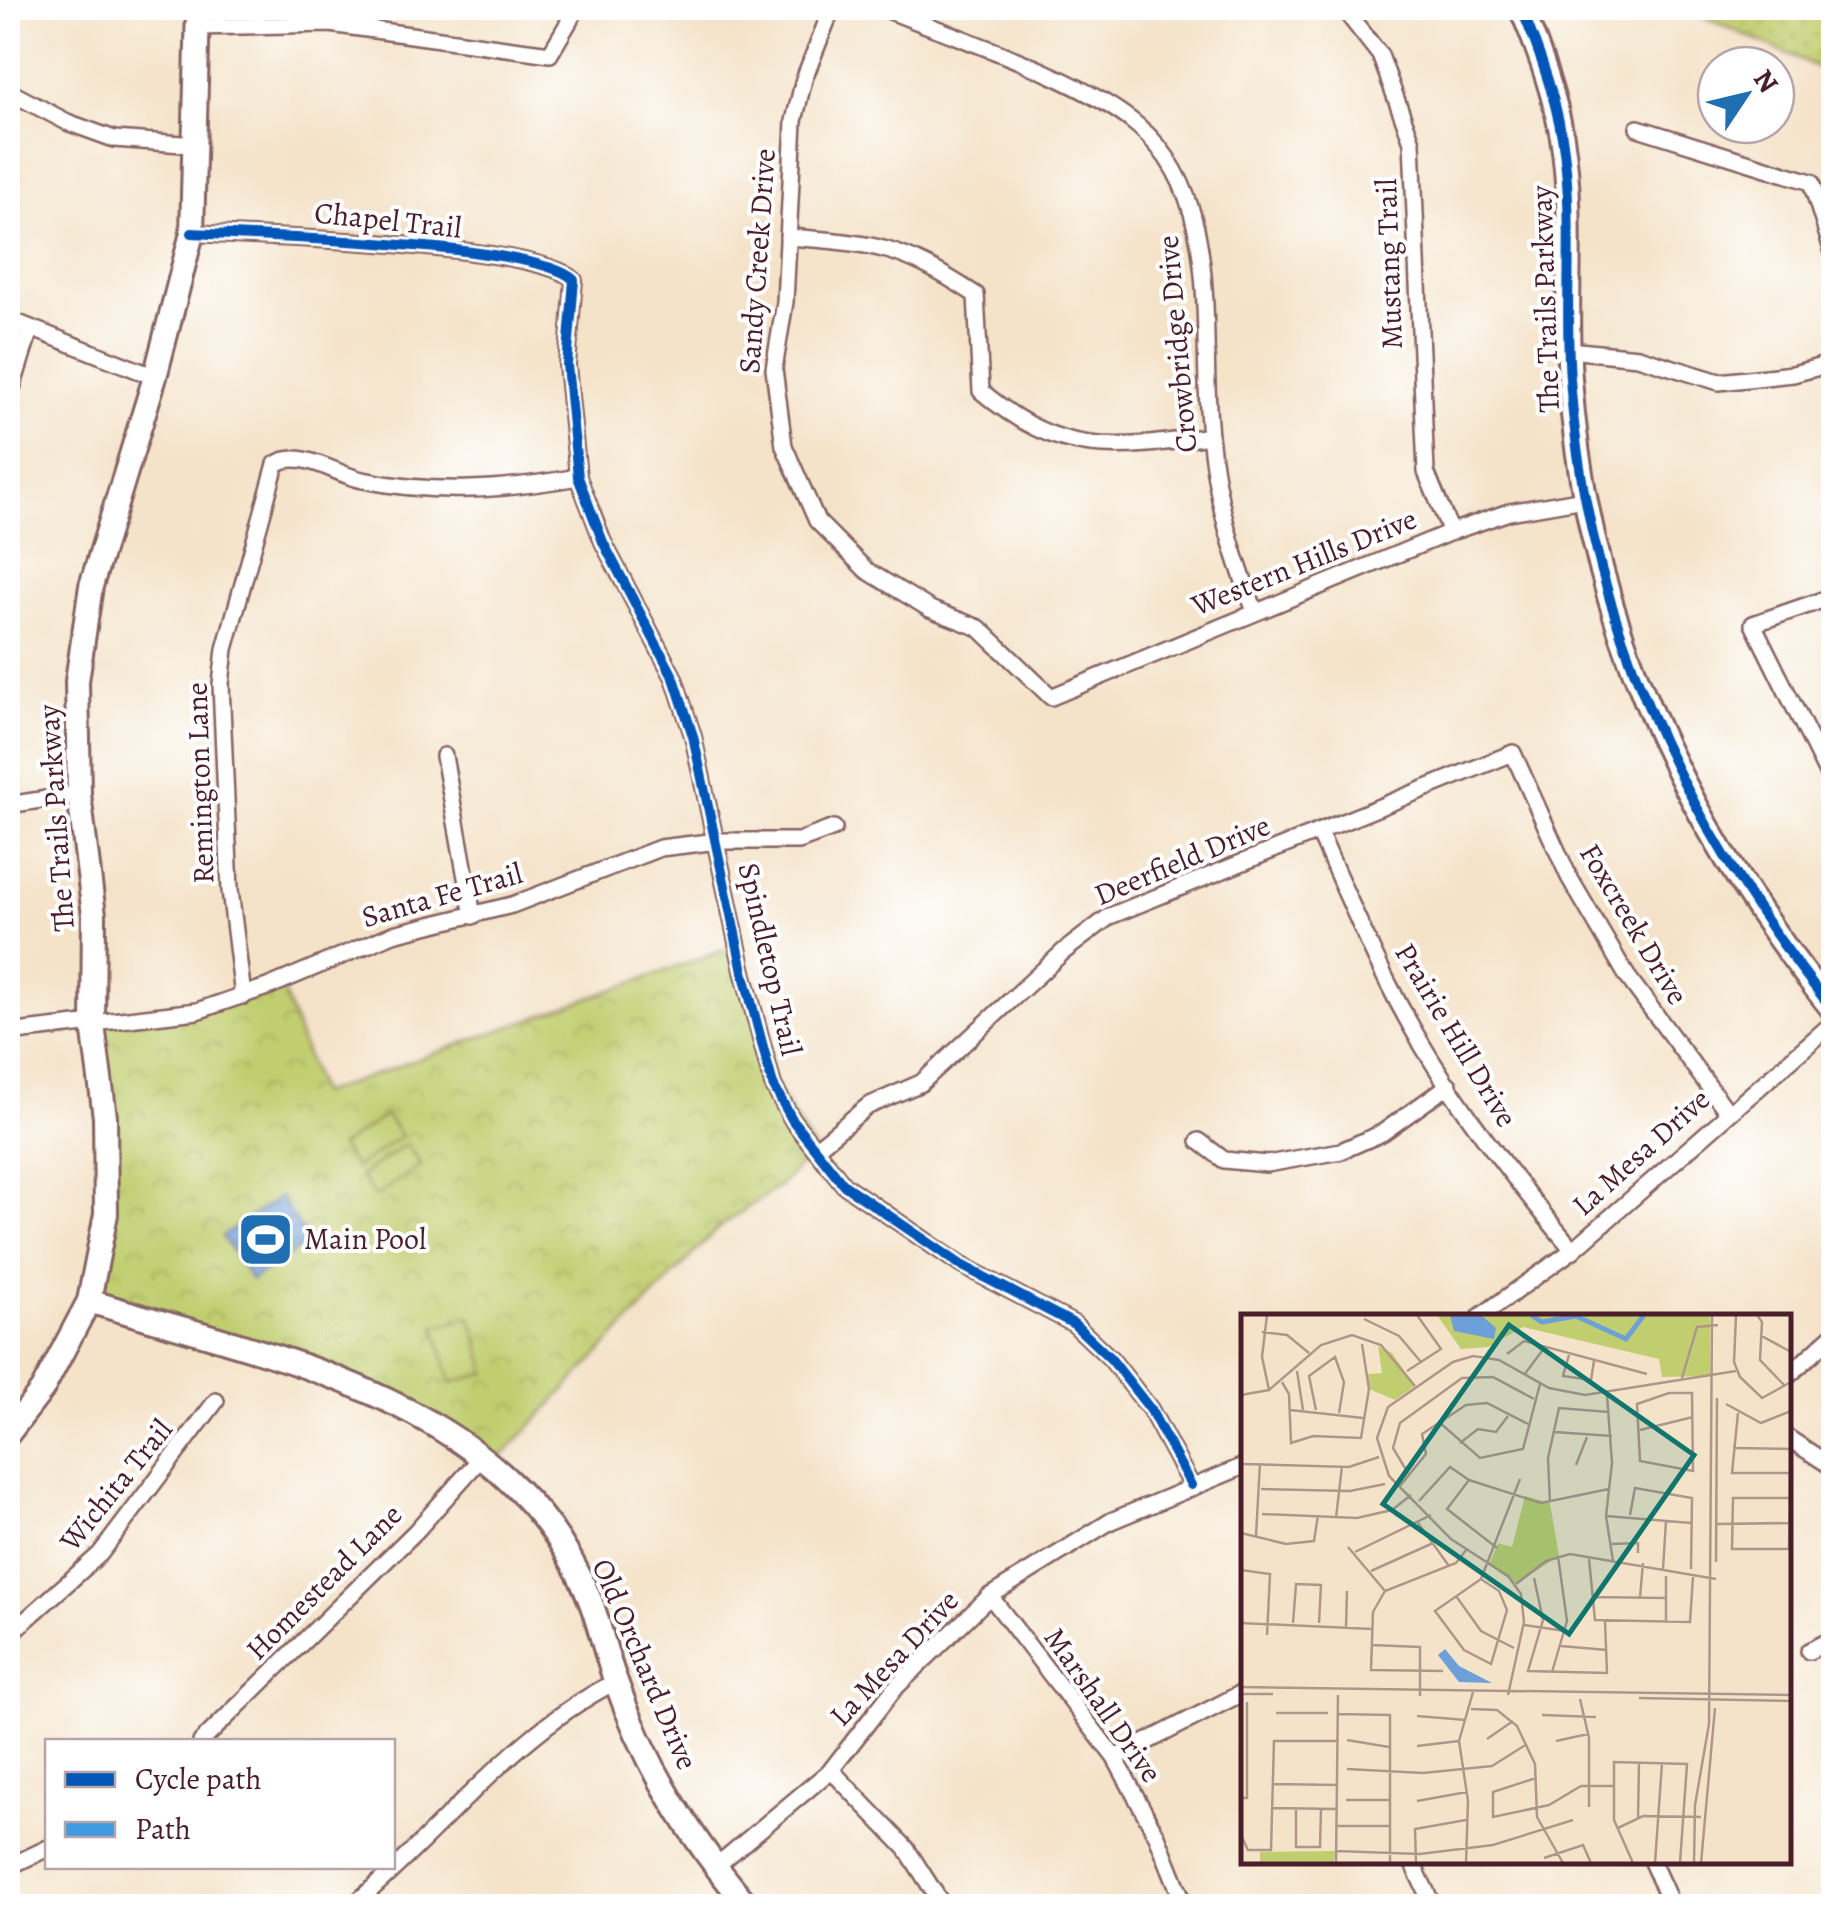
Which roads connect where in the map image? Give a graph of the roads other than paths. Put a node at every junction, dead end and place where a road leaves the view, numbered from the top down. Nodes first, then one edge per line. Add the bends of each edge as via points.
1 (577, 8) edge
2 (832, 8) edge
3 (883, 8) edge
4 (1342, 8) edge
5 (1522, 8) edge
6 (332, 16) edge
7 (196, 17) edge
8 (8, 90) edge
9 (1638, 128) dead end
10 (196, 145) junction
11 (192, 233) junction
12 (788, 237) junction
13 (1834, 256) edge
14 (574, 280) joint
15 (8, 319) edge
16 (30, 330) junction
17 (1569, 350) junction
18 (1834, 363) edge
19 (155, 377) junction
20 (8, 401) edge
21 (1210, 436) junction
22 (578, 478) junction
23 (1584, 498) junction
24 (1451, 532) junction
25 (1834, 596) edge
26 (1255, 611) junction
27 (1052, 697) joint
28 (1513, 753) joint
29 (444, 756) dead end
30 (1834, 787) edge
31 (79, 794) junction
32 (8, 805) edge
33 (834, 828) dead end
34 (1320, 832) junction
35 (718, 841) junction
36 (473, 916) junction
37 (244, 996) junction
38 (1834, 1011) edge
39 (1834, 1022) edge
40 (93, 1025) junction
41 (8, 1033) edge
42 (1449, 1085) junction
43 (1727, 1111) junction
44 (1198, 1141) dead end
45 (815, 1149) junction
46 (1573, 1250) junction
47 (88, 1301) junction
48 (1484, 1314) edge
49 (1834, 1334) edge
50 (1791, 1373) edge
51 (216, 1401) dead end
52 (8, 1434) edge
53 (1791, 1440) edge
54 (481, 1458) junction
55 (1241, 1467) edge
56 (1834, 1468) edge
57 (1191, 1485) junction
58 (990, 1596) junction
59 (8, 1636) edge
60 (1834, 1638) edge
61 (1809, 1652) dead end
62 (616, 1682) junction
63 (1241, 1694) edge
64 (204, 1739) edge
65 (1115, 1758) junction
66 (832, 1770) junction
67 (45, 1850) edge
68 (1413, 1864) edge
69 (1653, 1864) edge
70 (395, 1867) edge
71 (714, 1867) junction
72 (8, 1868) edge
73 (393, 1869) edge
74 (370, 1892) junction
75 (352, 1906) edge
76 (380, 1906) edge
77 (748, 1906) edge
78 (942, 1906) edge
79 (1185, 1906) edge
80 (1433, 1906) edge
81 (1672, 1906) edge

1 - 6 street via 550,54
2 - 12 street, Sandy Creek Drive via 794,122
3 - 21 street, Crowbridge Drive via 1080,90 1139,126 1178,174 1199,232
4 - 24 street, Mustang Trail via 1380,54 1412,142 1426,472
5 - 17 street, The Trails Parkway via 1562,138
6 - 7 street
7 - 10 street, The Trails Parkway
8 - 10 street via 114,140
9 - 13 street via 1811,182
10 - 11 street, The Trails Parkway
11 - 14 street, Chapel Trail via 349,238 490,257
11 - 19 street, The Trails Parkway
12 - 21 street via 880,244 922,260 976,295 982,392 1042,434 1086,447 1123,448
12 - 27 street, Sandy Creek Drive via 774,369 784,446 816,521 866,570 979,628
14 - 22 street, Spindletop Trail via 567,366
15 - 16 street
16 - 19 street
16 - 20 street
17 - 18 street via 1638,357 1719,382
17 - 23 street, The Trails Parkway
19 - 31 street, The Trails Parkway via 85,622 77,681
21 - 26 street, Crowbridge Drive via 1224,531
22 - 35 street, Spindletop Trail via 602,542 674,678
22 - 37 street, Remington Lane via 468,492 361,480 295,458 272,471 221,684 230,890
23 - 24 street, Western Hills Drive via 1509,512
23 - 38 street, The Trails Parkway via 1626,653 1668,756 1757,912
24 - 26 street, Western Hills Drive
25 - 30 street via 1752,624
26 - 27 street, Western Hills Drive
28 - 34 street, Deerfield Drive
28 - 43 street, Foxcreek Drive via 1569,876 1626,976
29 - 36 street
31 - 32 street
31 - 40 street, The Trails Parkway via 94,915
33 - 35 street, Santa Fe Trail via 799,840
34 - 42 street, Prairie Hill Drive via 1387,982
34 - 45 street, Deerfield Drive via 1110,916 922,1083 868,1106
35 - 36 street, Santa Fe Trail via 660,848
35 - 45 street, Spindletop Trail via 759,1042 773,1084
36 - 37 street, Santa Fe Trail via 393,934
37 - 40 street, Santa Fe Trail
39 - 43 street, La Mesa Drive
40 - 41 street, Santa Fe Trail
40 - 47 street, The Trails Parkway via 107,1176
42 - 44 street via 1382,1133 1342,1152 1267,1164 1224,1160
42 - 46 street, Prairie Hill Drive via 1504,1167
43 - 46 street, La Mesa Drive
45 - 57 street, Spindletop Trail via 844,1186 909,1232 1074,1324 1150,1409
46 - 48 street, La Mesa Drive
47 - 52 street, The Trails Parkway via 42,1390
47 - 54 street, Old Orchard Drive via 349,1381 438,1426
49 - 50 street
51 - 59 street, Wichita Trail via 100,1554
53 - 56 street
54 - 62 street, Old Orchard Drive via 554,1533 589,1598
54 - 64 street, Homestead Lane
55 - 57 street, La Mesa Drive
57 - 58 street, La Mesa Drive via 1111,1521
58 - 65 street, Marshall Drive
58 - 66 street, La Mesa Drive via 894,1689
60 - 61 street
62 - 70 street via 568,1706 516,1748
62 - 71 street, Old Orchard Drive via 655,1772
63 - 65 street
65 - 79 street, Marshall Drive
66 - 71 street, La Mesa Drive
66 - 78 street via 906,1848
67 - 72 street
68 - 80 street
69 - 81 street
71 - 77 street, Old Orchard Drive
73 - 74 street
74 - 75 street
74 - 76 street

